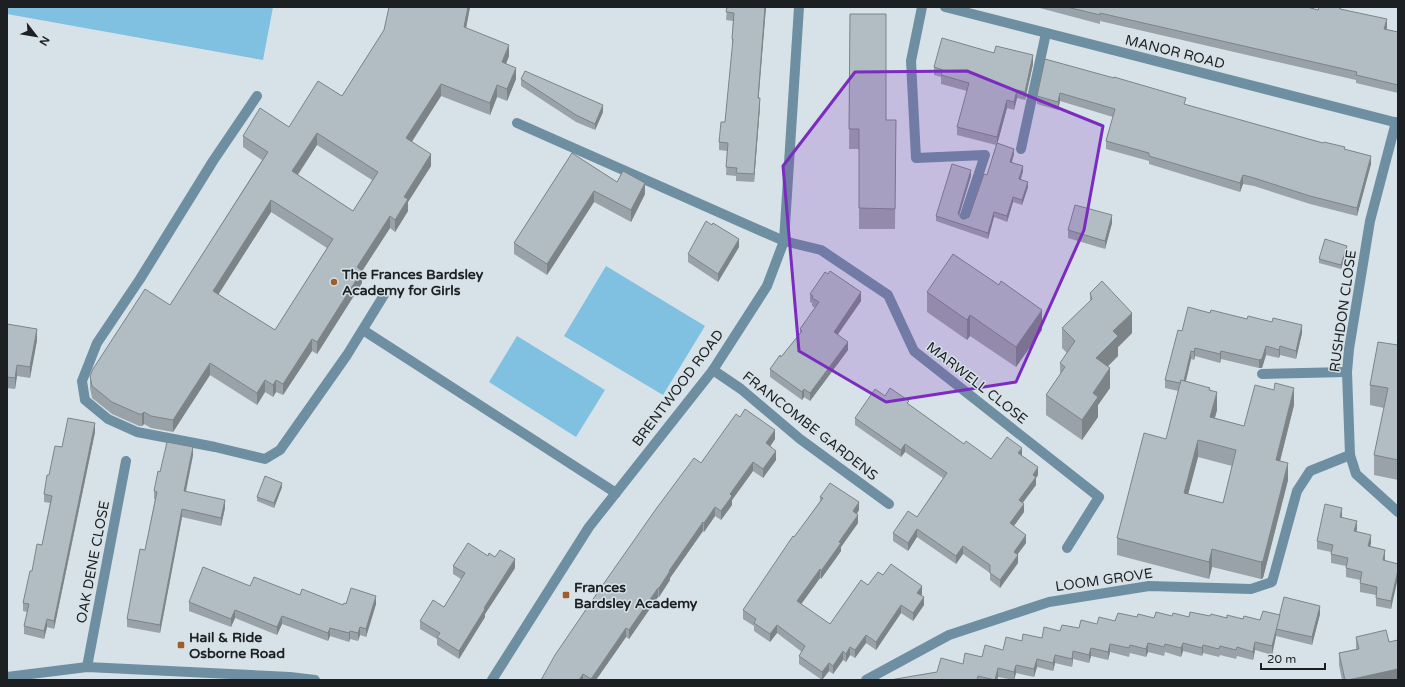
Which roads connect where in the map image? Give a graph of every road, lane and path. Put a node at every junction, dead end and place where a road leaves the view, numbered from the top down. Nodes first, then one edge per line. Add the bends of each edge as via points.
1 (800, 7) edge
2 (922, 7) edge
3 (945, 7) edge
4 (1046, 34) junction
5 (257, 96) dead end
6 (1397, 122) edge
7 (517, 123) dead end
8 (1022, 149) dead end
9 (964, 218) edge
10 (784, 241) junction
11 (384, 295) dead end
12 (363, 330) junction
13 (713, 370) junction
14 (1347, 372) junction
15 (1262, 374) dead end
16 (1350, 455) junction
17 (126, 461) dead end
18 (616, 493) junction
19 (889, 504) dead end
20 (1398, 512) edge
21 (1067, 548) dead end
22 (87, 667) junction
23 (7, 677) edge
24 (315, 680) edge
25 (492, 680) edge
26 (866, 680) edge

1 - 10 street, BRENTWOOD ROAD
2 - 9 street via 911,61 916,158 985,155
3 - 4 street, MANOR ROAD
4 - 6 street, MANOR ROAD
4 - 8 street
5 - 12 street via 97,343 82,381 85,400 108,419 137,432 265,459 280,450
6 - 14 street, RUSHDON CLOSE via 1370,221
7 - 10 street
10 - 13 street, BRENTWOOD ROAD via 767,286
10 - 21 street, MARWELL CLOSE via 821,250 888,295 914,351 1099,497
11 - 12 street
12 - 18 street
13 - 18 street, BRENTWOOD ROAD
13 - 19 street, FRANCOMBE GARDENS via 741,389 800,439
14 - 15 street
14 - 16 street, RUSHDON CLOSE
16 - 20 street, RUSHDON CLOSE via 1356,474
16 - 26 street, LOOM GROVE via 1310,471 1297,491 1272,582 1251,588 1149,586 1049,602 950,635
17 - 22 street, OAK DENE CLOSE
18 - 25 street, BRENTWOOD ROAD via 588,527
22 - 23 street
22 - 24 street

